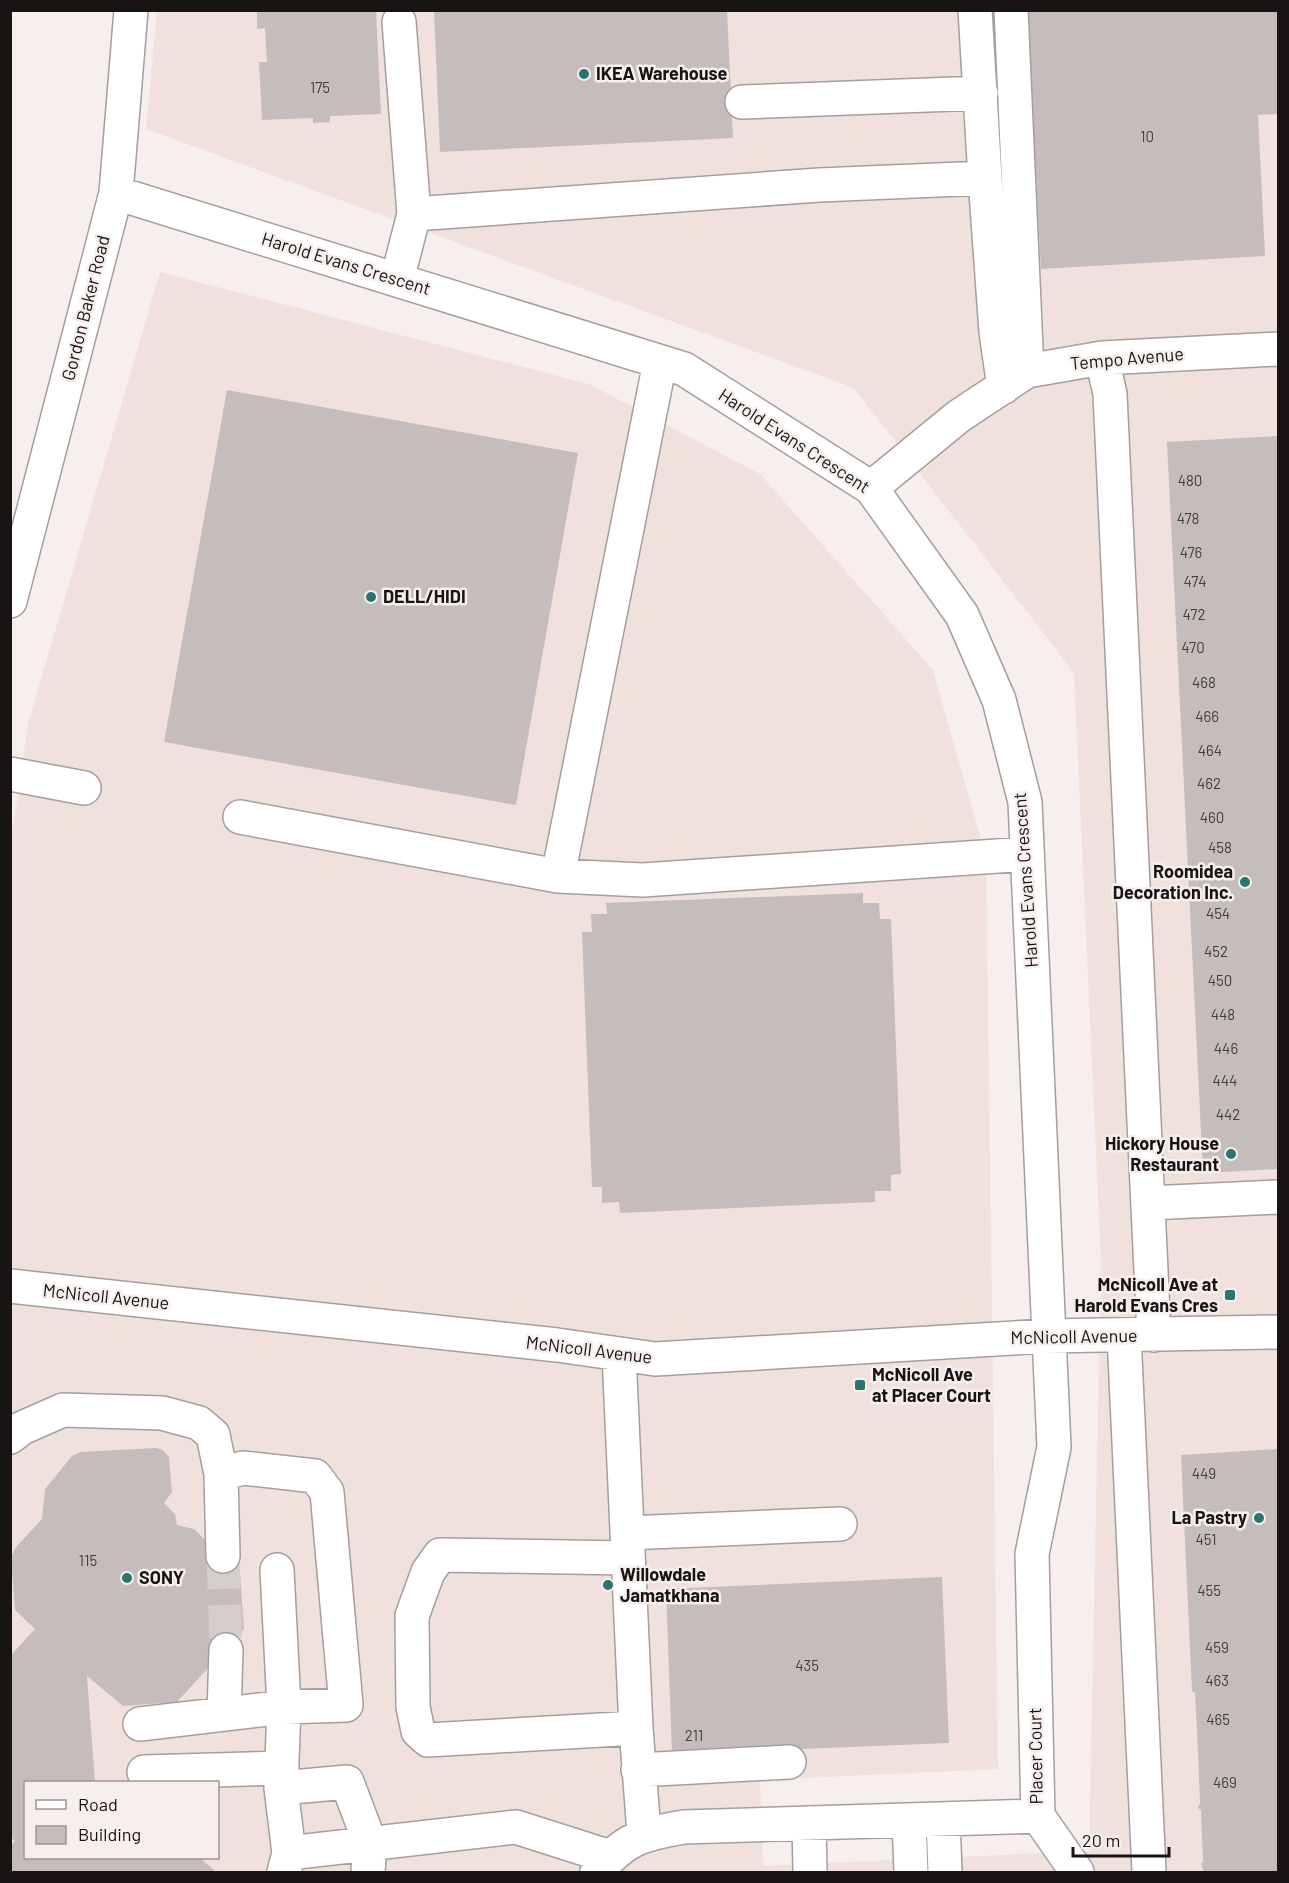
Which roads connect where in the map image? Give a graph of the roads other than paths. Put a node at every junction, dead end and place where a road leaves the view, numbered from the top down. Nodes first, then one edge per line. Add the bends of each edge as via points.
1 (131, 10) edge
2 (975, 10) edge
3 (1011, 10) edge
4 (399, 22) dead end
5 (981, 93) junction
6 (742, 102) dead end
7 (985, 178) junction
8 (116, 193) junction
9 (414, 214) junction
10 (397, 280) junction
11 (1278, 349) edge
12 (1102, 358) junction
13 (660, 362) junction
14 (1016, 379) junction
15 (871, 488) junction
16 (10, 601) edge
17 (10, 774) edge
18 (84, 788) dead end
19 (240, 817) dead end
20 (1027, 854) junction
21 (558, 876) junction
22 (1278, 1197) edge
23 (1149, 1203) junction
24 (10, 1286) edge
25 (1278, 1332) edge
26 (1139, 1335) junction
27 (1047, 1336) junction
28 (619, 1354) junction
29 (10, 1437) edge
30 (221, 1474) junction
31 (840, 1524) dead end
32 (627, 1545) junction
33 (223, 1556) tunnel mouth
34 (277, 1570) dead end
35 (226, 1650) tunnel mouth
36 (284, 1707) junction
37 (224, 1714) junction
38 (140, 1724) dead end
39 (636, 1728) junction
40 (789, 1762) dead end
41 (638, 1770) junction
42 (144, 1772) dead end
43 (281, 1778) junction
44 (1038, 1816) junction
45 (943, 1819) junction
46 (909, 1820) junction
47 (809, 1823) junction
48 (644, 1833) junction
49 (369, 1858) edge
50 (287, 1863) edge
51 (607, 1867) edge
52 (810, 1872) edge
53 (911, 1872) edge
54 (945, 1872) edge
55 (1077, 1872) edge
56 (1149, 1872) edge

1 - 8 street, Gordon Baker Road
2 - 5 street
3 - 14 street
4 - 9 street
5 - 6 street
5 - 7 street
7 - 9 street via 819,185
7 - 14 street via 996,332
8 - 10 street, Harold Evans Crescent
8 - 16 street, Gordon Baker Road
9 - 10 street
10 - 13 street, Harold Evans Crescent
11 - 12 street, Tempo Avenue
12 - 14 street, Tempo Avenue
12 - 23 street via 1110,394
13 - 15 street, Harold Evans Crescent via 684,369
13 - 21 street
14 - 15 street, Tempo Avenue via 959,416
15 - 20 street, Harold Evans Crescent via 962,615 999,700 1025,802
17 - 18 street
19 - 21 street
20 - 21 street via 643,880
20 - 27 street, Harold Evans Crescent
22 - 23 street
23 - 26 street
24 - 28 street, McNicoll Avenue
25 - 26 street, McNicoll Avenue
26 - 27 street, McNicoll Avenue
26 - 56 street
27 - 28 street, McNicoll Avenue via 655,1359
27 - 44 street, Placer Court via 1054,1447 1032,1554
28 - 32 street
29 - 30 street via 63,1410 162,1413 199,1423 213,1435
30 - 33 street
30 - 36 street via 243,1468 315,1476 327,1492 346,1705
31 - 32 street
32 - 39 street
32 - 39 street via 440,1556 428,1572 412,1616 413,1707 418,1731 428,1740
34 - 36 street
35 - 37 street
36 - 37 street
36 - 43 street
37 - 38 street
39 - 41 street
40 - 41 street
41 - 48 street
42 - 43 street
43 - 49 street via 347,1782
43 - 50 street
44 - 45 street, Placer Court
44 - 55 street
45 - 46 street, Placer Court
45 - 54 street
46 - 47 street, Placer Court
46 - 53 street
47 - 48 street, Placer Court via 684,1827
47 - 52 street
48 - 51 street, Placer Court
49 - 50 street
49 - 51 street via 516,1827

